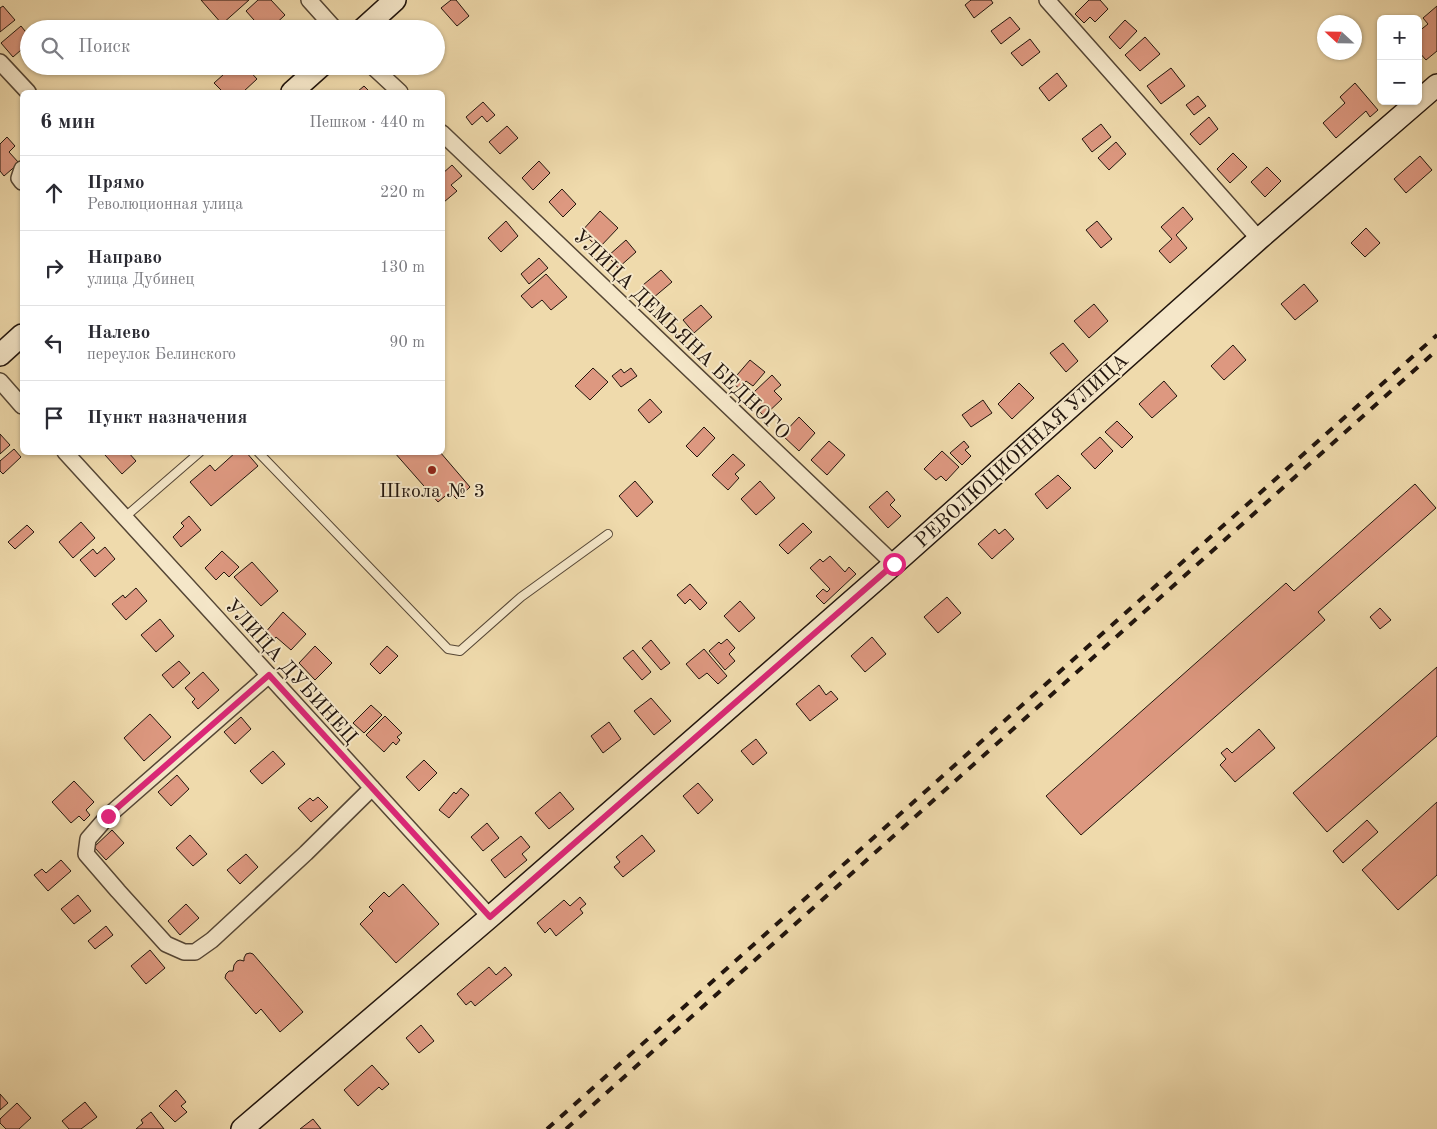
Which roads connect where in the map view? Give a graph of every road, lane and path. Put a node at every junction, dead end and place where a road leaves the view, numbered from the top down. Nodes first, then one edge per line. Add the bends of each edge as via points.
1 (308, 0) edge
2 (395, 0) edge
3 (1047, 0) edge
4 (327, 20) edge
5 (373, 20) edge
6 (0, 62) edge
7 (311, 75) edge
8 (382, 75) edge
9 (1437, 85) edge
10 (26, 90) edge
11 (294, 90) edge
12 (398, 90) edge
13 (445, 136) edge
14 (1259, 239) junction
15 (20, 337) edge
16 (0, 355) edge
17 (0, 381) edge
18 (20, 404) edge
19 (68, 455) edge
20 (197, 455) edge
21 (261, 455) edge
22 (125, 517) junction
23 (608, 534) dead end
24 (894, 564) junction
25 (269, 675) junction
26 (372, 788) junction
27 (490, 917) junction
28 (242, 1129) edge

1 - 4 street
2 - 5 street
3 - 14 street
6 - 10 street
7 - 11 street
8 - 12 street
9 - 14 street, РЕВОЛЮЦИОННАЯ УЛИЦА
13 - 24 street, УЛИЦА ДЕМЬЯНА БЕДНОГО
14 - 24 street, РЕВОЛЮЦИОННАЯ УЛИЦА
15 - 16 street
17 - 18 street
19 - 22 street, УЛИЦА ДУБИНЕЦ
20 - 22 lane
21 - 23 lane via 448,649 460,650 521,597
22 - 25 street, УЛИЦА ДУБИНЕЦ
24 - 27 street, РЕВОЛЮЦИОННАЯ УЛИЦА
25 - 26 street, УЛИЦА ДУБИНЕЦ
25 - 26 street via 108,816 88,839 86,854 144,920 166,944 184,952 195,952 292,866
26 - 27 street, УЛИЦА ДУБИНЕЦ
27 - 28 street, РЕВОЛЮЦИОННАЯ УЛИЦА

